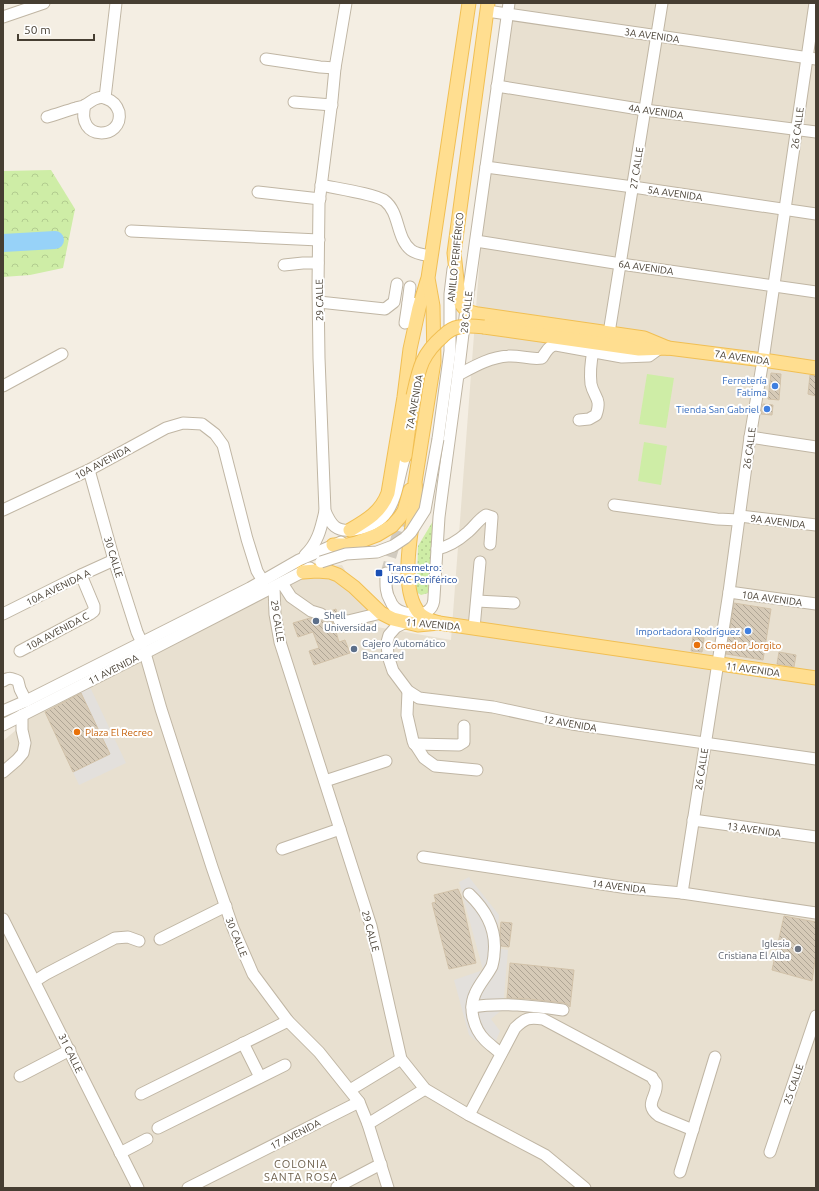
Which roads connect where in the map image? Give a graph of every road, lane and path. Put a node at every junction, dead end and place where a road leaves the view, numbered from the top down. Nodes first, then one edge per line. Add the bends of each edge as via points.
1 (44, 3) edge
2 (116, 3) edge
3 (346, 3) edge
4 (469, 3) edge
5 (662, 3) edge
6 (815, 3) edge
7 (488, 7) edge
8 (508, 9) edge
9 (3, 17) edge
10 (657, 36) junction
11 (266, 59) dead end
12 (812, 59) edge
13 (335, 68) junction
14 (497, 86) junction
15 (105, 98) junction
16 (294, 102) dead end
17 (85, 105) junction
18 (332, 105) junction
19 (645, 110) junction
20 (47, 117) dead end
21 (797, 129) junction
22 (816, 132) edge
23 (486, 167) junction
24 (321, 185) junction
25 (633, 187) junction
26 (258, 192) dead end
27 (320, 199) junction
28 (785, 209) junction
29 (816, 214) edge
30 (131, 231) dead end
31 (319, 240) junction
32 (476, 241) junction
33 (454, 254) junction
34 (432, 256) junction
35 (318, 263) junction
36 (621, 264) junction
37 (284, 265) dead end
38 (428, 278) junction
39 (397, 284) dead end
40 (774, 286) junction
41 (410, 287) dead end
42 (816, 292) edge
43 (318, 302) junction
44 (414, 303) junction
45 (466, 309) junction
46 (405, 323) dead end
47 (609, 333) junction
48 (664, 348) junction
49 (593, 352) junction
50 (62, 354) dead end
51 (763, 360) junction
52 (816, 368) edge
53 (458, 375) junction
54 (3, 386) edge
55 (579, 420) dead end
56 (750, 437) junction
57 (816, 446) edge
58 (405, 456) junction
59 (88, 470) junction
60 (416, 482) junction
61 (614, 505) dead end
62 (3, 510) edge
63 (325, 511) junction
64 (739, 518) junction
65 (816, 525) edge
66 (350, 530) junction
67 (490, 544) dead end
68 (332, 545) junction
69 (437, 549) junction
70 (114, 560) junction
71 (480, 562) dead end
72 (301, 566) junction
73 (386, 573) tunnel mouth
74 (81, 575) junction
75 (263, 581) junction
76 (278, 585) junction
77 (729, 592) junction
78 (477, 601) junction
79 (514, 603) dead end
80 (816, 604) edge
81 (381, 613) junction
82 (3, 614) edge
83 (321, 614) tunnel mouth
84 (420, 614) junction
85 (339, 620) tunnel mouth
86 (404, 623) junction
87 (439, 623) junction
88 (474, 628) junction
89 (143, 648) junction
90 (20, 651) dead end
91 (717, 664) junction
92 (816, 678) edge
93 (3, 681) edge
94 (408, 691) junction
95 (26, 701) junction
96 (4, 710) edge
97 (22, 715) junction
98 (3, 725) edge
99 (464, 726) dead end
100 (705, 743) junction
101 (414, 744) junction
102 (816, 759) edge
103 (386, 761) dead end
104 (477, 770) dead end
105 (3, 772) edge
106 (325, 781) junction
107 (693, 820) junction
108 (340, 829) junction
109 (816, 837) edge
110 (282, 849) dead end
111 (423, 857) dead end
112 (682, 893) junction
113 (470, 894) dead end
114 (226, 906) junction
115 (816, 914) edge
116 (3, 918) edge
117 (160, 939) dead end
118 (139, 941) dead end
119 (34, 981) junction
120 (472, 1007) junction
121 (563, 1010) dead end
122 (816, 1016) edge
123 (288, 1020) junction
124 (243, 1043) junction
125 (70, 1050) junction
126 (501, 1054) junction
127 (715, 1057) dead end
128 (401, 1059) junction
129 (285, 1065) dead end
130 (20, 1076) dead end
131 (260, 1077) junction
132 (425, 1089) junction
133 (350, 1090) junction
134 (141, 1094) dead end
135 (359, 1102) junction
136 (469, 1115) junction
137 (368, 1124) junction
138 (158, 1128) dead end
139 (693, 1130) junction
140 (147, 1139) dead end
141 (770, 1152) dead end
142 (120, 1153) junction
143 (381, 1164) junction
144 (680, 1172) dead end
145 (337, 1187) dead end
146 (138, 1188) edge
147 (188, 1188) edge
148 (388, 1188) edge
149 (584, 1188) edge

1 - 9 street
2 - 15 street
3 - 13 street, 29 CALLE
4 - 34 main road, ANILLO PERIFÉRICO
5 - 10 street, 27 CALLE
6 - 12 street, 26 CALLE
7 - 8 street, 3A AVENIDA
7 - 33 main road, ANILLO PERIFÉRICO
8 - 10 street, 3A AVENIDA
8 - 14 street, 28 CALLE
10 - 12 street, 3A AVENIDA
10 - 19 street, 27 CALLE
11 - 13 street
12 - 21 street, 26 CALLE
13 - 18 street, 29 CALLE
14 - 19 street, 4A AVENIDA
14 - 23 street, 28 CALLE
15 - 17 street via 99,97
15 - 17 street via 114,103 119,113 117,124 109,132 98,133 88,128 83,117
16 - 18 street
17 - 20 street
18 - 24 street, 29 CALLE
19 - 21 street, 4A AVENIDA
19 - 25 street, 27 CALLE
21 - 22 street, 4A AVENIDA
21 - 28 street, 26 CALLE
23 - 25 street, 5A AVENIDA
23 - 32 street, 28 CALLE
24 - 27 street, 29 CALLE
24 - 34 street via 383,199 391,206 405,243 411,250
25 - 28 street, 5A AVENIDA
25 - 36 street, 27 CALLE
26 - 27 street
27 - 31 street, 29 CALLE
28 - 29 street, 5A AVENIDA
28 - 40 street, 26 CALLE
30 - 31 street
31 - 35 street, 29 CALLE
32 - 36 street, 6A AVENIDA
32 - 45 street, 28 CALLE
33 - 45 main road via 459,298
33 - 72 street, ANILLO PERIFÉRICO, bridge via 450,294 450,351 425,510 411,532 393,546 377,552 346,554
34 - 38 main road, ANILLO PERIFÉRICO
35 - 37 street
35 - 43 street, 29 CALLE
36 - 40 street, 6A AVENIDA
36 - 47 street, 27 CALLE
38 - 44 main road
38 - 60 main road, ANILLO PERIFÉRICO via 434,362
39 - 43 street via 394,302 385,310
40 - 42 street, 6A AVENIDA
40 - 51 street, 26 CALLE
41 - 44 street
43 - 63 street, 29 CALLE
44 - 46 street
44 - 66 main road via 404,398 388,493 375,514
45 - 47 main road, 7A AVENIDA via 478,314
45 - 53 street, 28 CALLE
47 - 48 main road, 7A AVENIDA via 644,338
48 - 49 street via 649,356 622,357
48 - 51 main road, 7A AVENIDA
48 - 58 main road, 7A AVENIDA, bridge via 639,349 469,325 457,327 432,345 424,358 413,396
49 - 53 street via 556,344 550,347 542,358 501,357
49 - 55 street via 591,384 598,398 599,408 596,415
50 - 54 street
51 - 52 main road, 7A AVENIDA
51 - 56 street, 26 CALLE
53 - 69 street, 28 CALLE
56 - 57 street
56 - 64 street, 26 CALLE
58 - 66 street via 394,501 388,512 363,528
58 - 68 street, 7A AVENIDA via 406,471 402,496 400,505 392,517 372,530
59 - 62 street, 10A AVENIDA
59 - 70 street, 30 CALLE
59 - 75 street, 10A AVENIDA via 166,428 183,422 202,424 215,434 223,445 247,539 257,571
60 - 68 main road via 410,488 404,511 392,526 378,535 356,543
60 - 84 main road, ANILLO PERIFÉRICO via 408,576 412,600
61 - 64 street, 9A AVENIDA via 717,519
63 - 66 street via 334,526
63 - 72 street, 29 CALLE via 318,537
64 - 65 street, 9A AVENIDA
64 - 77 street, 26 CALLE
67 - 69 street via 492,517 486,515 468,532 446,547
68 - 72 street, 11 AVENIDA
69 - 84 street, 28 CALLE via 433,604 430,610
70 - 74 street, 10A AVENIDA A
70 - 89 street, 30 CALLE
71 - 78 street
72 - 75 street, 11 AVENIDA
72 - 76 street, 11 AVENIDA
72 - 81 main road, 11 AVENIDA via 338,575
73 - 84 street via 387,593 395,608 402,612
74 - 82 street, 10A AVENIDA A
74 - 90 street, 10A AVENIDA C via 94,611
75 - 89 street, 11 AVENIDA
76 - 83 street via 311,611
76 - 89 street, 11 AVENIDA
76 - 106 street, 29 CALLE via 275,614 280,642
77 - 80 street, 10A AVENIDA
77 - 91 street, 26 CALLE
78 - 79 street
78 - 88 street
81 - 85 street via 348,621
81 - 86 main road, 11 AVENIDA
84 - 87 main road
86 - 87 main road, 11 AVENIDA
86 - 94 street, 12 AVENIDA via 396,627 387,642 393,671
87 - 88 main road, 11 AVENIDA
88 - 91 main road, 11 AVENIDA
89 - 95 street, 11 AVENIDA
89 - 97 street, 11 AVENIDA
89 - 114 street, 30 CALLE
91 - 92 main road, 11 AVENIDA
91 - 100 street, 26 CALLE
93 - 95 street via 12,678 18,681
94 - 100 street, 12 AVENIDA via 420,698 493,707 572,724
94 - 101 street via 406,715
95 - 96 street, 11 AVENIDA
97 - 98 street, 11 AVENIDA
97 - 105 street via 25,743 23,754
99 - 101 street via 464,742 459,745
100 - 102 street, 12 AVENIDA
100 - 107 street, 26 CALLE
101 - 104 street via 424,758 435,766
103 - 106 street
106 - 108 street, 29 CALLE
107 - 109 street, 13 AVENIDA
107 - 112 street, 26 CALLE
108 - 110 street
108 - 128 street, 29 CALLE via 371,926
111 - 112 street, 14 AVENIDA via 628,888
112 - 115 street, 14 AVENIDA
113 - 120 street via 487,915 495,949 492,965 474,994
114 - 117 street
114 - 123 street, 30 CALLE via 253,974
116 - 119 street, 31 CALLE
118 - 119 street via 128,937 115,938
119 - 125 street, 31 CALLE
120 - 121 street via 507,1004
120 - 126 street via 479,1033
122 - 141 street, 25 CALLE
123 - 124 street
123 - 133 street, 30 CALLE
124 - 131 street
124 - 134 street
125 - 130 street
125 - 142 street, 31 CALLE
126 - 136 street
126 - 139 street via 521,1021 531,1018 543,1019 652,1077 656,1083 652,1100 655,1113
127 - 139 street
128 - 132 street, 29 CALLE
128 - 133 street
129 - 131 street
131 - 138 street
132 - 136 street, 29 CALLE
132 - 137 street
133 - 135 street, 30 CALLE
135 - 137 street, 30 CALLE
135 - 147 street, 17 AVENIDA
136 - 149 street, 29 CALLE via 545,1155
137 - 143 street, 30 CALLE
139 - 144 street
140 - 142 street
142 - 146 street, 31 CALLE
143 - 145 street
143 - 148 street, 30 CALLE

